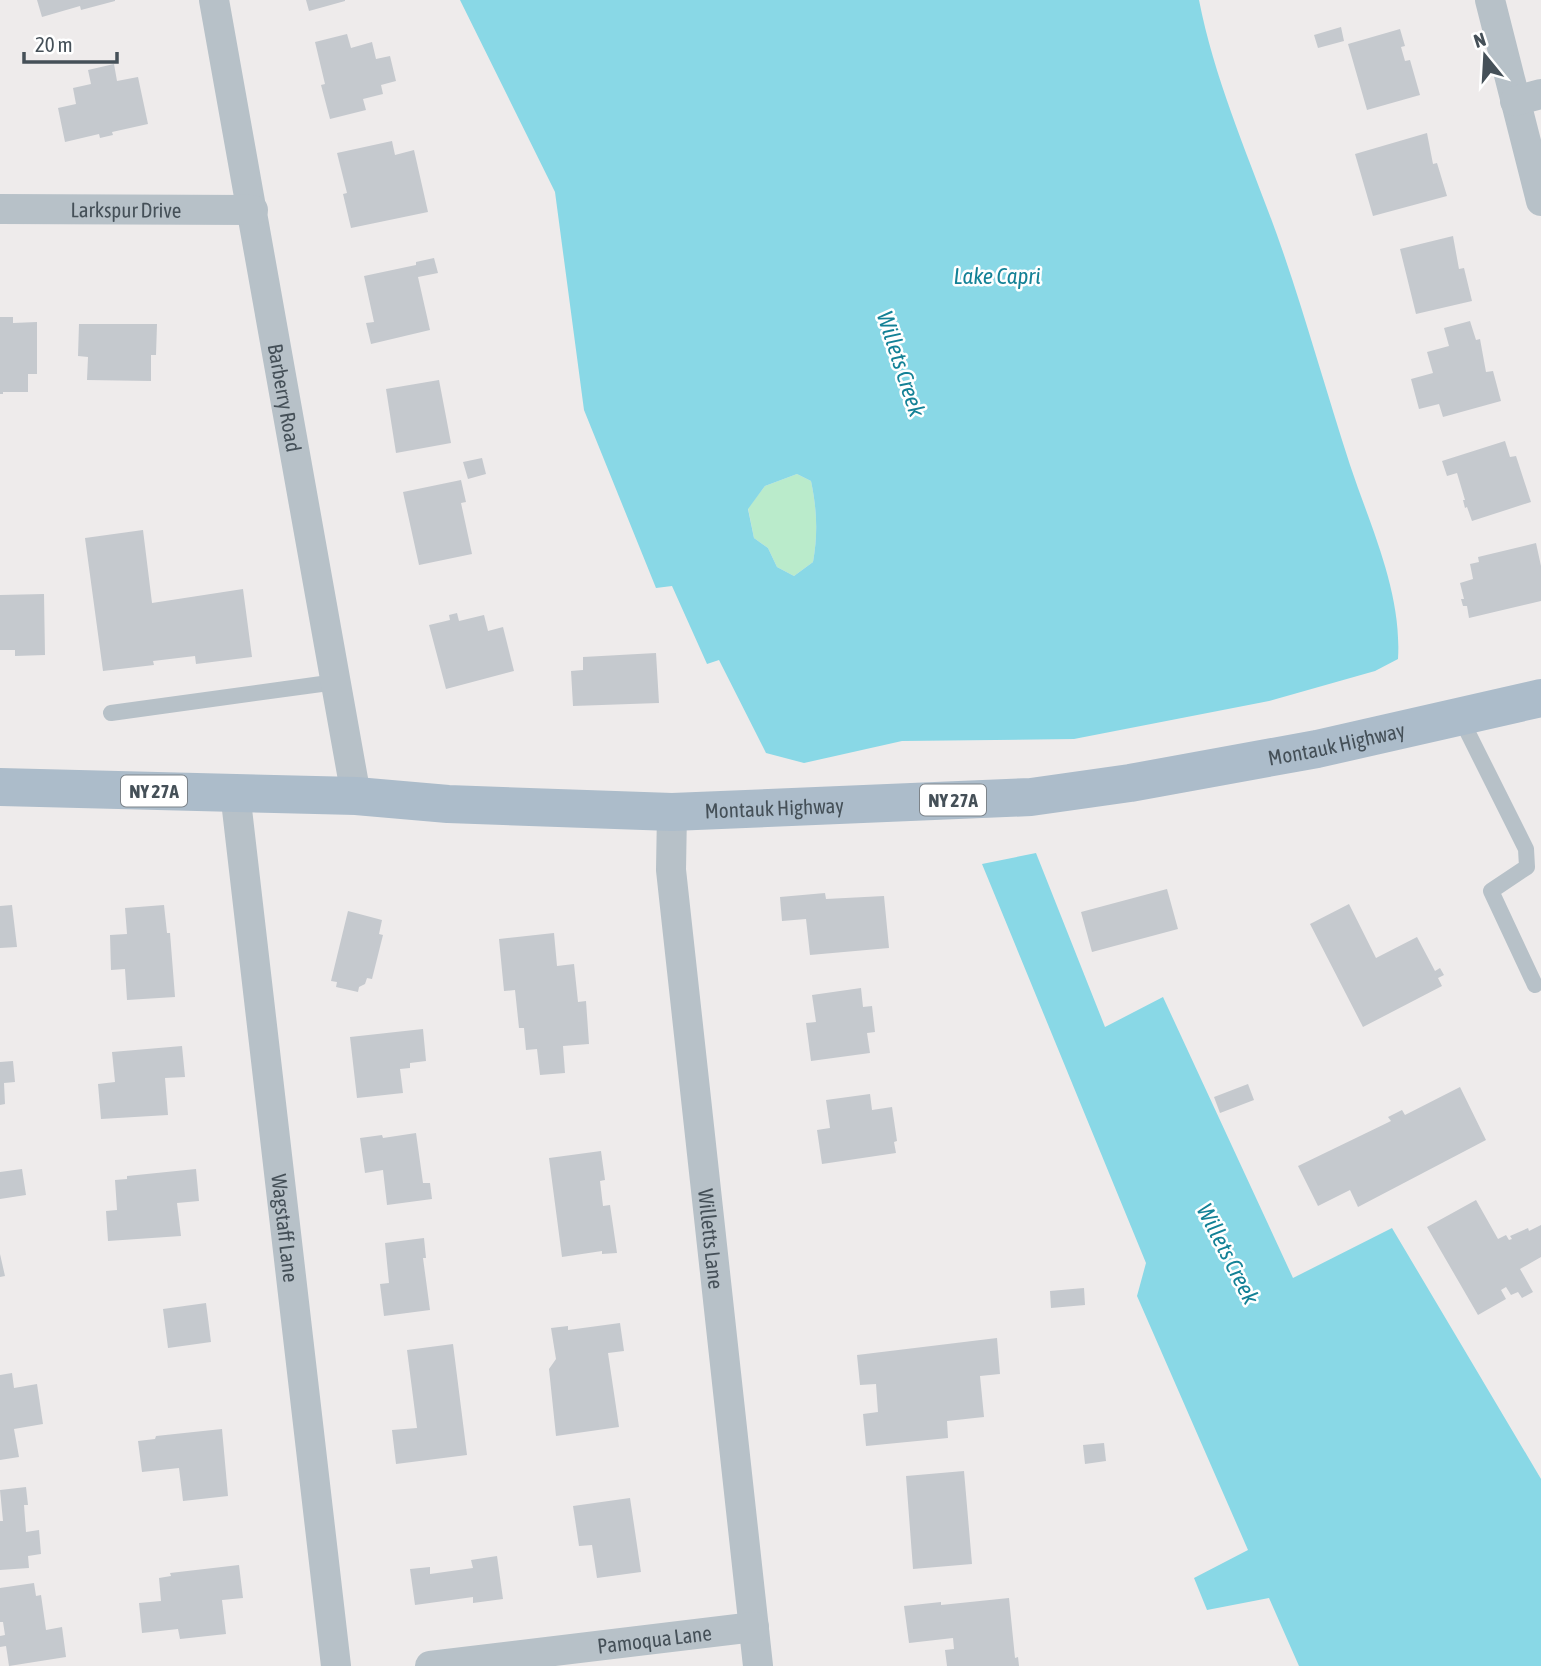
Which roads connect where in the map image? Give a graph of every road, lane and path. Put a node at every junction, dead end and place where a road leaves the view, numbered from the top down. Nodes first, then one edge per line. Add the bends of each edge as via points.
1 (214, 0) edge
2 (1490, 0) edge
3 (1528, 97) edge
4 (1541, 201) edge
5 (0, 209) edge
6 (253, 210) junction
7 (336, 682) junction
8 (1541, 698) edge
9 (111, 713) dead end
10 (1460, 717) junction
11 (0, 787) edge
12 (235, 792) junction
13 (356, 796) junction
14 (672, 812) junction
15 (1535, 985) dead end
16 (754, 1627) junction
17 (336, 1666) edge
18 (430, 1666) edge
19 (758, 1666) edge

1 - 6 street, Barberry Road
2 - 3 street
3 - 4 street
5 - 6 street, Larkspur Drive
6 - 7 street, Barberry Road
7 - 9 lane
7 - 13 street, Barberry Road
8 - 10 main road, Montauk Highway / NY 27A
10 - 14 main road, Montauk Highway / NY 27A via 1317,749 1031,797
10 - 15 lane via 1526,849 1527,867 1491,891
11 - 12 main road, Montauk Highway / NY 27A
12 - 13 main road, Montauk Highway / NY 27A
12 - 17 street, Wagstaff Lane
13 - 14 main road, Montauk Highway / NY 27A
14 - 16 street, Willetts Lane via 671,870
16 - 18 street, Pamoqua Lane
16 - 19 street, Willetts Lane

